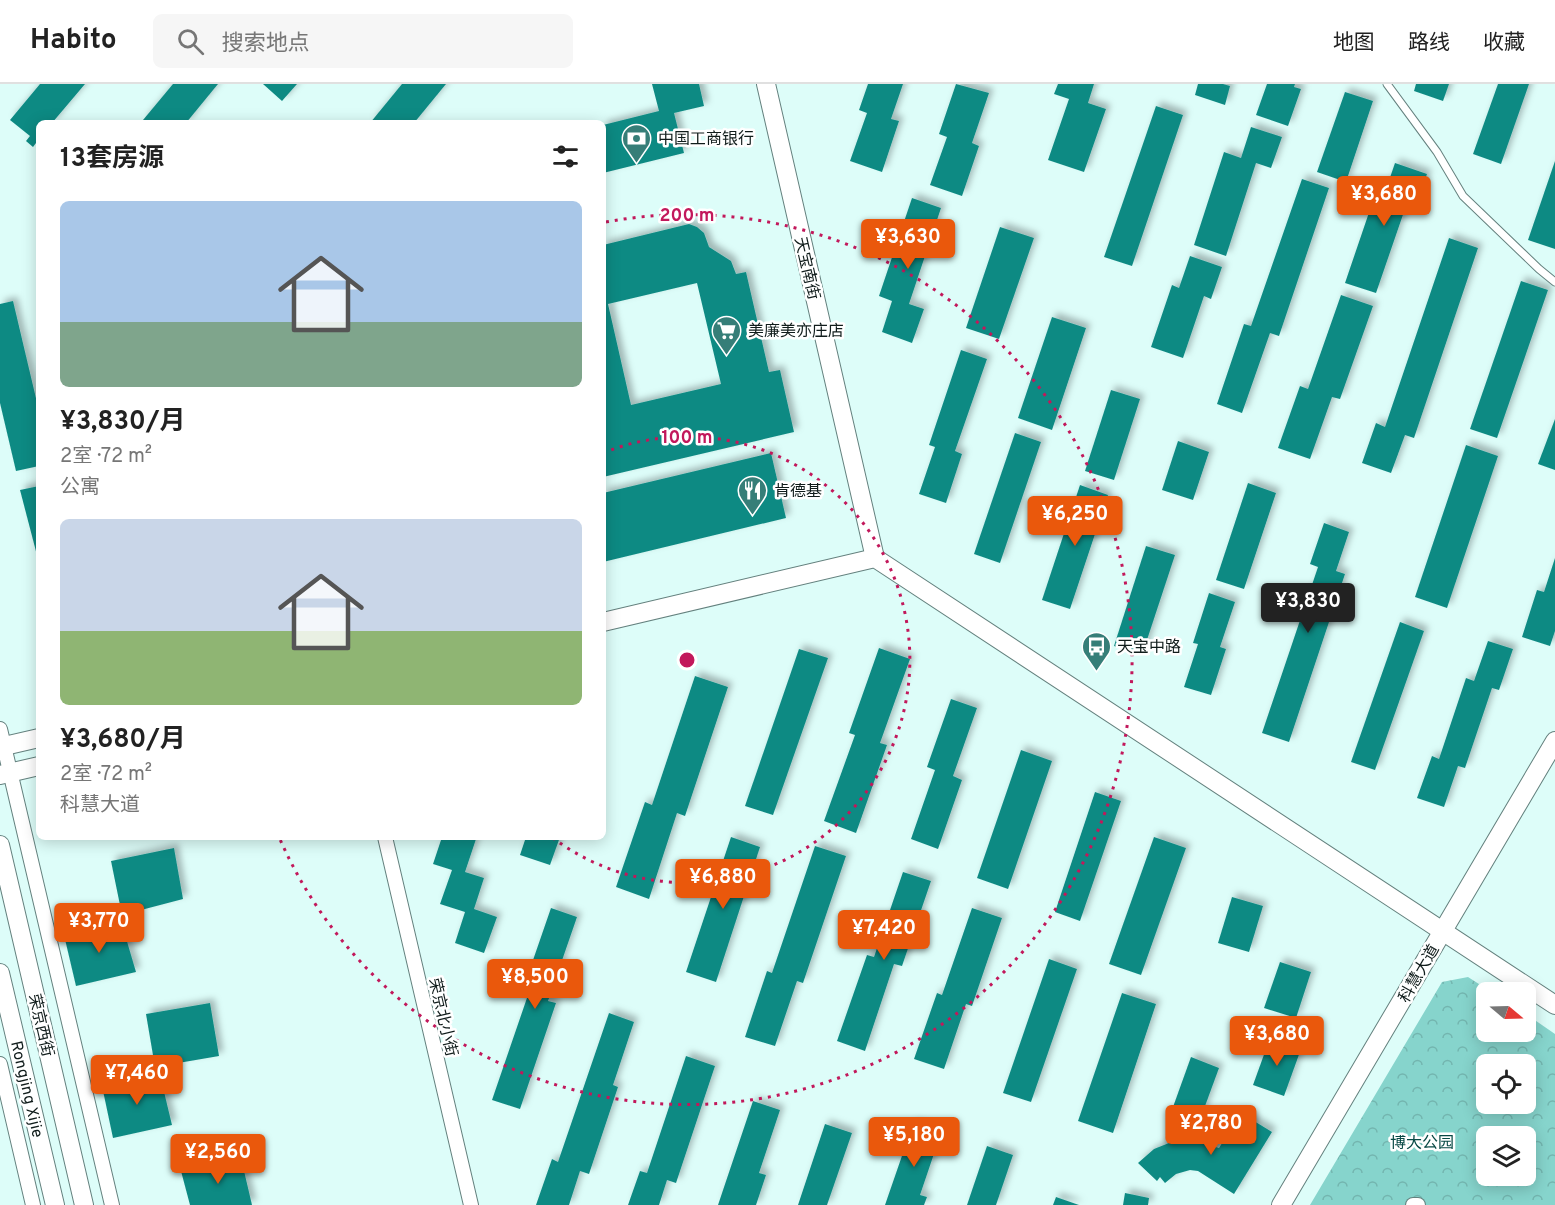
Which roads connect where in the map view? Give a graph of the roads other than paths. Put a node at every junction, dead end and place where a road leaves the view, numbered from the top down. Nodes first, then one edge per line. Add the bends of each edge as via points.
1 (766, 84) edge
2 (1387, 84) edge
3 (1555, 282) edge
4 (875, 558) junction
5 (606, 621) edge
6 (36, 738) edge
7 (1, 741) edge
8 (1555, 741) edge
9 (36, 767) edge
10 (5, 774) edge
11 (386, 840) edge
12 (0, 845) edge
13 (1443, 931) junction
14 (0, 973) edge
15 (1555, 1005) edge
16 (0, 1064) edge
17 (33, 1205) edge
18 (55, 1205) edge
19 (84, 1205) edge
20 (112, 1205) edge
21 (471, 1205) edge
22 (1281, 1205) edge
23 (1413, 1205) edge
24 (1418, 1205) edge

1 - 4 street, 天宝南街
2 - 3 lane via 1437,152 1462,196
4 - 5 street
4 - 13 street
6 - 7 street
7 - 10 street
8 - 13 street, 科慧大道
9 - 10 street
10 - 20 street
11 - 21 street, 荣京北小街
12 - 19 street, 荣京西街
13 - 15 street
13 - 22 street, 科慧大道
14 - 18 street, Rongjing Xijie
16 - 17 street
23 - 24 street

